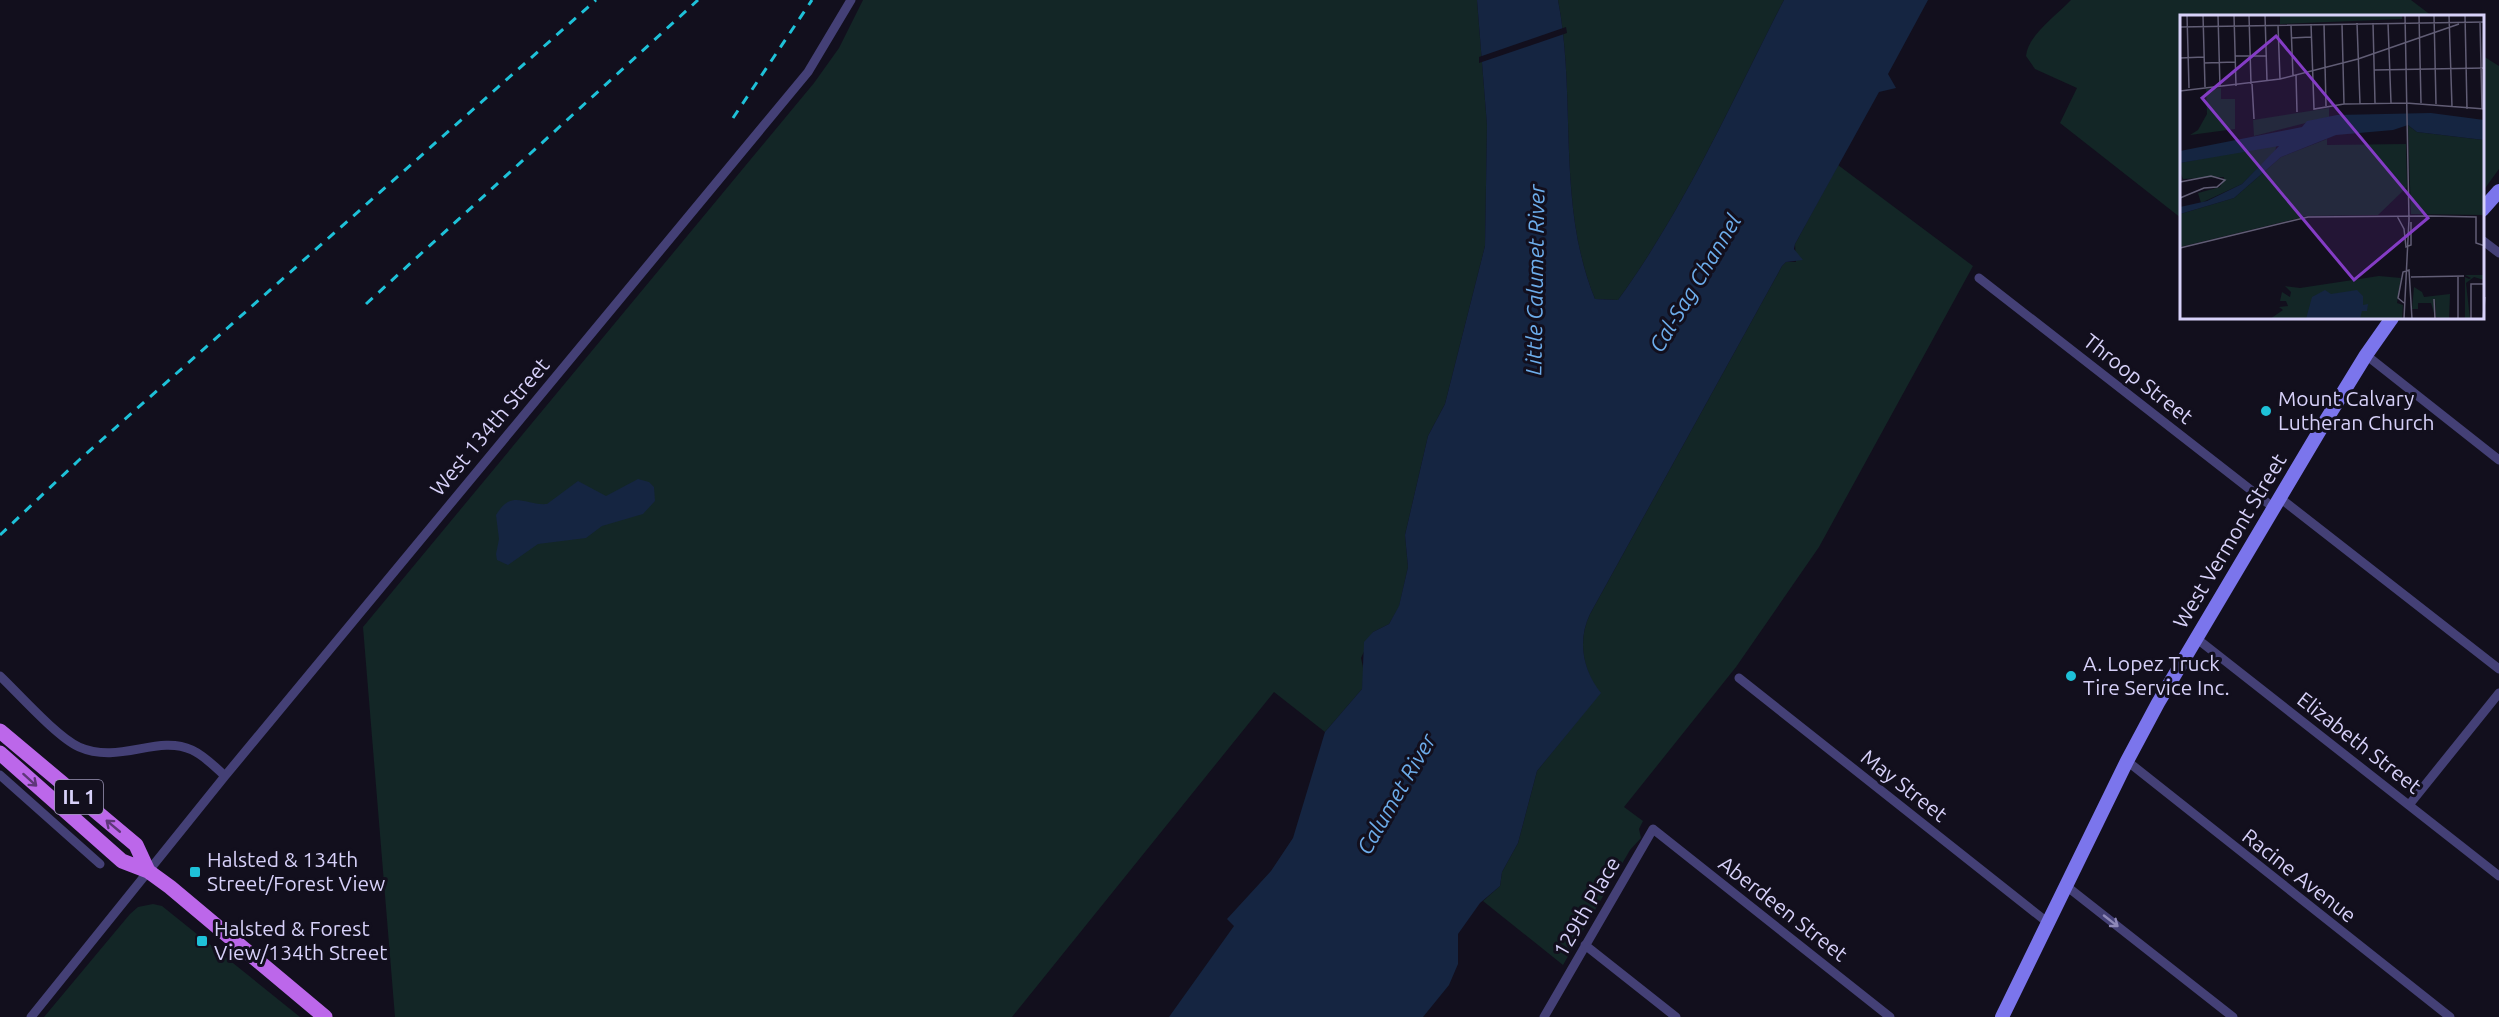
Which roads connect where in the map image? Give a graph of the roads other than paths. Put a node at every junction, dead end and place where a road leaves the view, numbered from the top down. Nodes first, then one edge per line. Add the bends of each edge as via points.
1 (850, 0) edge
2 (2499, 191) edge
3 (2484, 208) edge
4 (2484, 242) edge
5 (2499, 253) edge
6 (1979, 278) dead end
7 (2391, 320) edge
8 (2366, 355) junction
9 (2499, 460) edge
10 (2277, 503) junction
11 (2196, 638) junction
12 (2499, 669) edge
13 (0, 676) edge
14 (1739, 678) dead end
15 (2499, 693) edge
16 (0, 731) edge
17 (0, 753) edge
18 (2127, 761) junction
19 (0, 775) edge
20 (225, 776) junction
21 (2409, 805) junction
22 (1653, 829) joint
23 (100, 864) dead end
24 (148, 871) junction
25 (2499, 876) edge
26 (2066, 885) junction
27 (2047, 922) junction
28 (1585, 945) junction
29 (31, 1017) edge
30 (325, 1017) edge
31 (1544, 1017) edge
32 (1676, 1017) edge
33 (1890, 1017) edge
34 (2002, 1017) edge
35 (2233, 1017) edge
36 (2450, 1017) edge

1 - 20 street, West 134th Street via 808,72
2 - 3 street
4 - 5 street
6 - 10 street, Throop Street
7 - 8 street, West Vermont Street
8 - 9 street
8 - 10 street, West Vermont Street
10 - 11 street, West Vermont Street
10 - 12 street, Throop Street
11 - 18 street, West Vermont Street
11 - 21 street, Elizabeth Street
13 - 20 street via 78,747 115,754 176,746 192,750
14 - 27 street, May Street
15 - 21 street
24 -> 16 main road, IL 1 via 136,845
17 -> 24 main road, IL 1 via 122,861
18 - 26 street, West Vermont Street
18 - 36 street, Racine Avenue
19 - 23 street
20 - 24 street, West 134th Street
21 - 25 street, Elizabeth Street
22 - 28 street, 129th Place
22 - 33 street, Aberdeen Street
24 - 29 street, West 134th Street
24 - 30 main road, IL 1
26 - 27 street, West Vermont Street
26 -> 35 street
27 - 34 street, West Vermont Street
28 - 31 street, 129th Place
28 - 32 street

